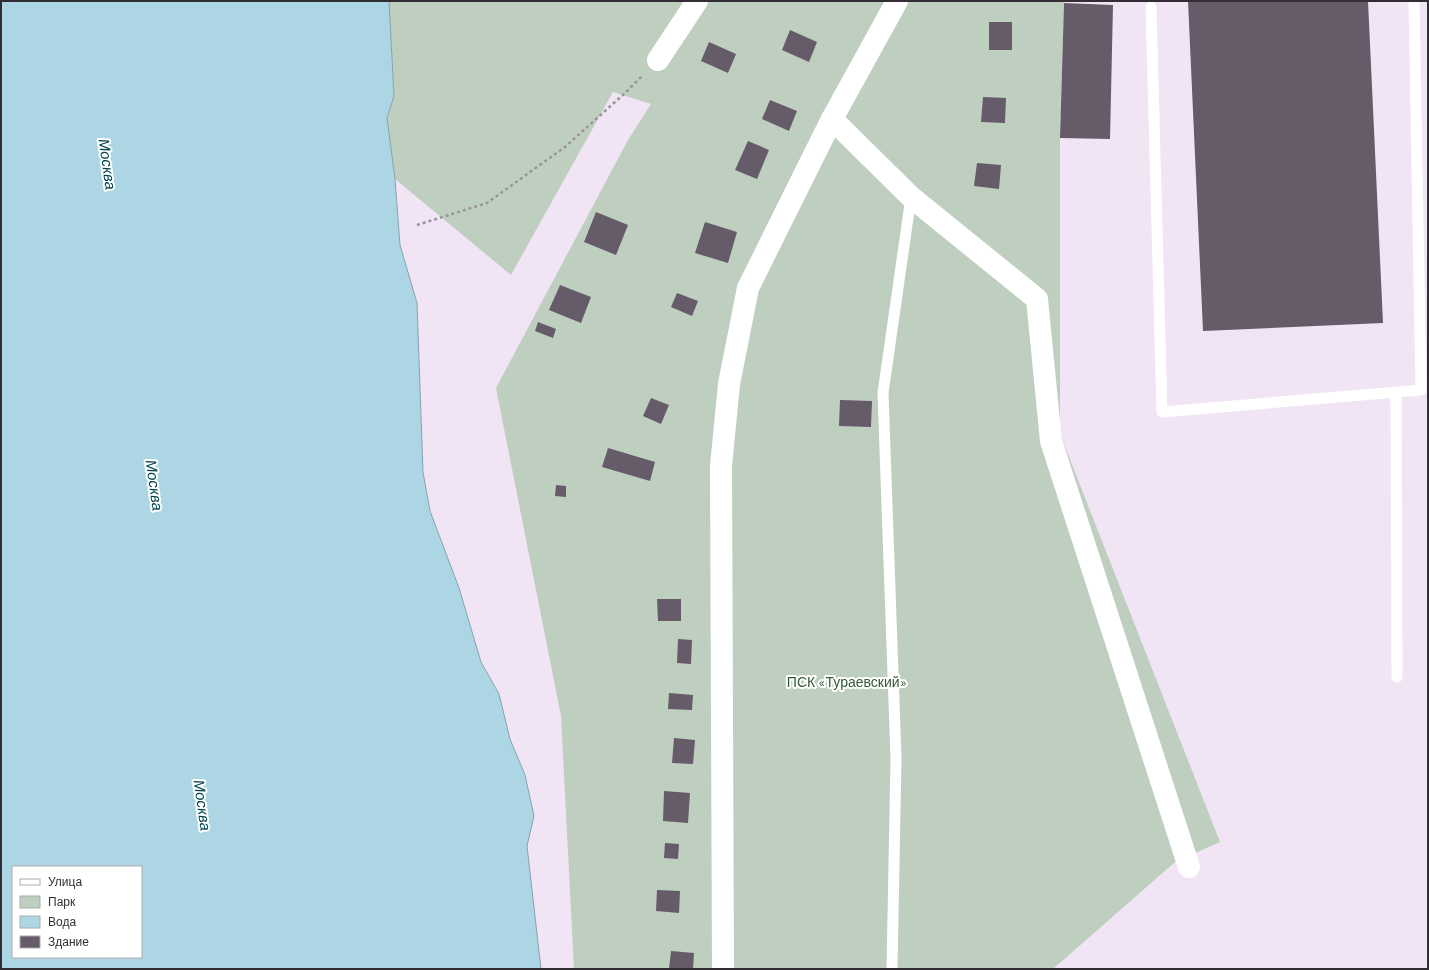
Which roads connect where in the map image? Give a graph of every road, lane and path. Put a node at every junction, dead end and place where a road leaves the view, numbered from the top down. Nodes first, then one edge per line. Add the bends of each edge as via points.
1 (698, 1) edge
2 (897, 1) edge
3 (1414, 1) edge
4 (1151, 7) dead end
5 (658, 60) joint
6 (832, 119) junction
7 (911, 197) junction
8 (417, 225) dead end
9 (1396, 392) junction
10 (1397, 676) dead end
11 (1189, 867) dead end
12 (723, 969) edge
13 (892, 969) edge

1 - 5 street
2 - 6 street
3 - 9 lane via 1421,390
4 - 9 lane via 1162,412
5 - 8 path via 565,147 487,203
6 - 7 street
6 - 12 street via 748,288 729,384 720,466
7 - 11 street via 1037,299 1051,441
7 - 13 lane via 883,392 896,758
9 - 10 lane

